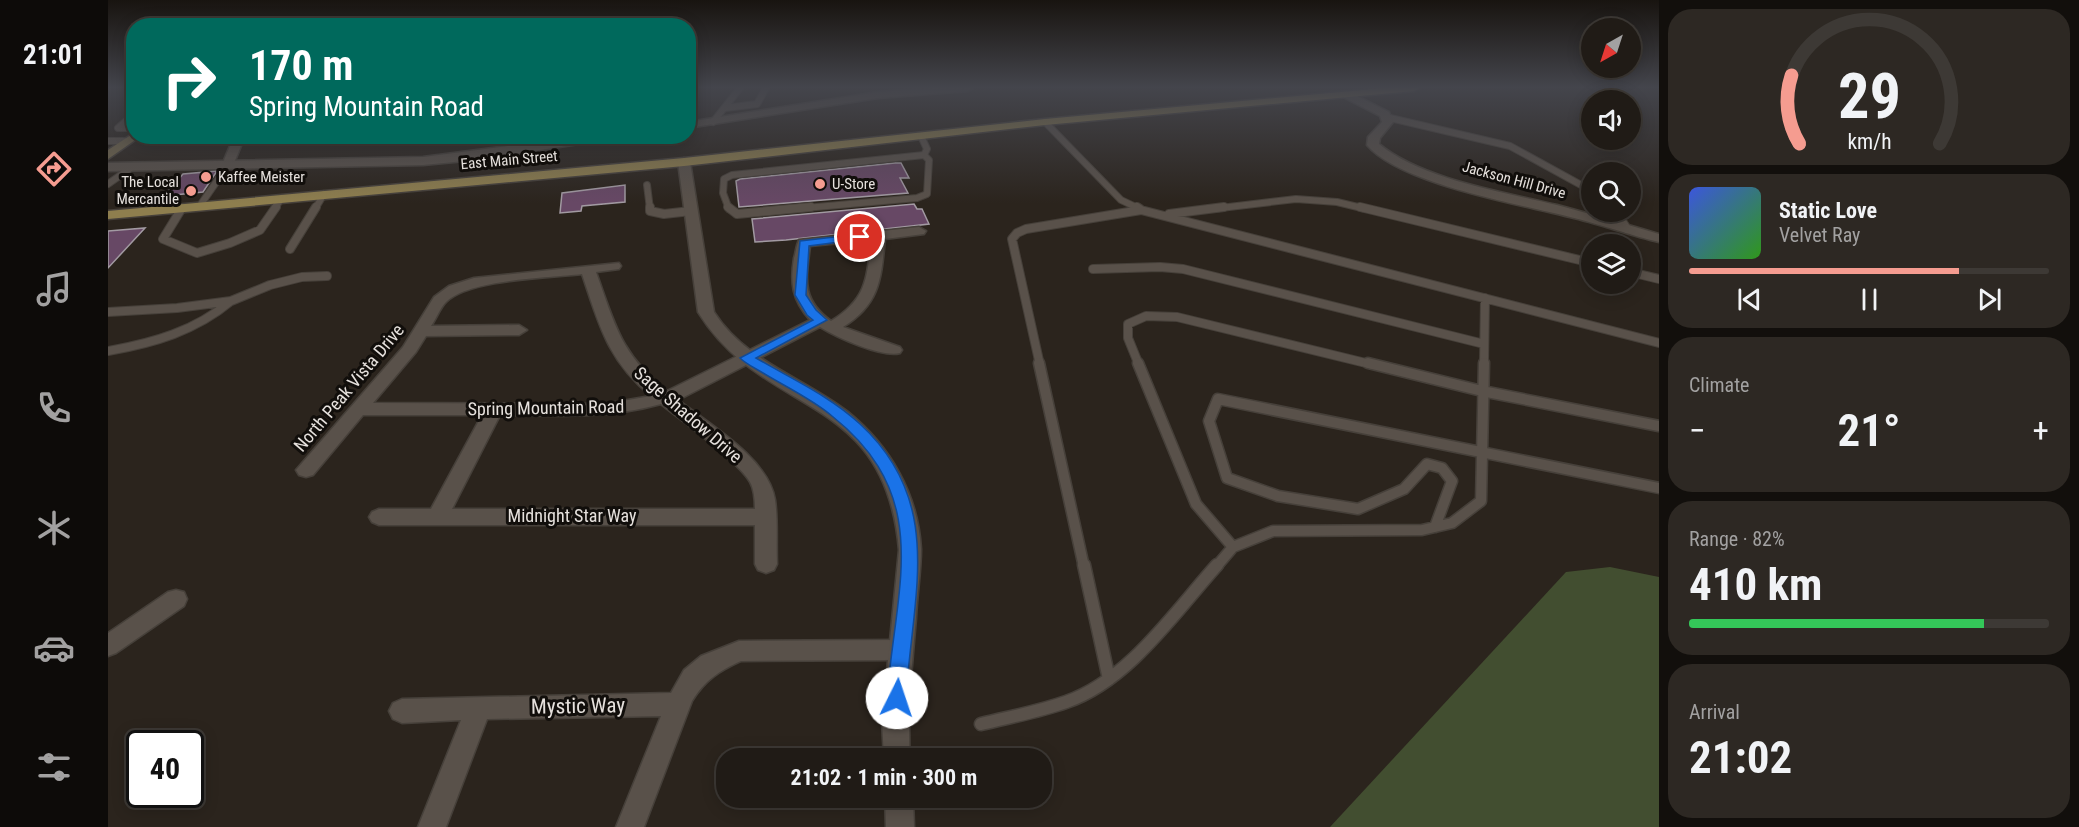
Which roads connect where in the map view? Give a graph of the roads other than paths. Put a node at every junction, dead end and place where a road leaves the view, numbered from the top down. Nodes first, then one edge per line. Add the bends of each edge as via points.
1 (1004, 127) edge
2 (1049, 127) edge
3 (1384, 127) edge
4 (1427, 127) edge
5 (118, 128) joint
6 (126, 128) edge
7 (108, 130) edge
8 (921, 136) junction
9 (126, 139) edge
10 (108, 141) edge
11 (126, 142) edge
12 (237, 144) edge
13 (557, 144) edge
14 (924, 154) junction
15 (108, 155) edge
16 (684, 162) junction
17 (228, 165) junction
18 (108, 167) edge
19 (132, 167) junction
20 (108, 184) edge
21 (647, 185) dead end
22 (1581, 185) edge
23 (324, 194) junction
24 (282, 198) junction
25 (198, 207) junction
26 (182, 208) junction
27 (1142, 210) junction
28 (691, 211) junction
29 (1158, 214) junction
30 (108, 215) edge
31 (1622, 222) edge
32 (1627, 229) junction
33 (919, 231) dead end
34 (878, 235) junction
35 (1659, 238) edge
36 (290, 249) dead end
37 (1581, 259) edge
38 (614, 266) dead end
39 (588, 269) junction
40 (1093, 269) dead end
41 (1641, 275) edge
42 (327, 276) dead end
43 (1659, 279) edge
44 (1485, 298) junction
45 (231, 301) junction
46 (108, 312) edge
47 (826, 324) junction
48 (519, 330) dead end
49 (422, 331) junction
50 (1659, 343) edge
51 (1484, 344) junction
52 (894, 350) dead end
53 (108, 351) edge
54 (747, 358) junction
55 (1482, 392) junction
56 (664, 398) junction
57 (360, 409) junction
58 (494, 410) junction
59 (1659, 426) edge
60 (1481, 452) junction
61 (306, 470) dead end
62 (1659, 488) edge
63 (438, 516) junction
64 (379, 517) dead end
65 (766, 517) junction
66 (1435, 527) junction
67 (1233, 547) junction
68 (766, 564) dead end
69 (176, 599) dead end
70 (108, 646) edge
71 (900, 650) junction
72 (1109, 679) junction
73 (678, 704) junction
74 (479, 708) junction
75 (402, 711) dead end
76 (981, 724) dead end
77 (896, 748) edge
78 (899, 808) edge
79 (432, 827) edge
80 (630, 827) edge
81 (900, 827) edge

1 - 8 main road, East Main Street
2 - 27 lane via 1121,200
3 - 32 street, Jackson Hill Drive via 1374,137 1373,145 1379,153 1486,192
4 - 22 lane via 1510,146
5 - 6 lane
5 - 7 lane
8 - 14 lane via 927,148
8 - 16 main road, East Main Street
9 - 10 lane
11 - 15 main road
12 - 17 street
13 - 17 street via 423,161
14 - 14 lane via 732,175 724,179 723,194 729,210 737,214 917,198 928,190 929,160
16 - 23 main road, East Main Street
16 - 28 street
17 - 19 street
17 - 25 lane
18 - 19 street
19 - 20 lane
21 - 28 lane via 650,211
23 - 24 main road, East Main Street
23 - 36 lane
24 - 25 main road, East Main Street
24 - 26 lane via 260,230 197,253 164,240
25 - 26 main road, East Main Street
26 - 30 main road, East Main Street
27 - 29 lane
27 - 72 lane via 1026,229 1012,239
28 - 54 street via 706,312 727,342
29 - 37 lane via 1304,198 1337,202
29 - 44 lane
31 - 32 lane
32 - 35 street, Jackson Hill Drive
33 - 34 street
34 - 47 street, Spring Mountain Road via 871,291 857,312
34 - 47 street via 804,243 801,295 811,313
38 - 39 street, North Peak Vista Drive
39 - 49 street, North Peak Vista Drive via 464,285 439,300
39 - 56 street, Sage Shadow Drive via 613,341 635,371
40 - 51 lane via 1183,269
41 - 43 lane
42 - 45 lane via 270,285
44 - 50 lane
44 - 51 lane
45 - 46 lane
45 - 53 lane via 216,315 183,333
47 - 52 street
47 - 54 street, Spring Mountain Road
48 - 49 street
49 - 57 street, North Peak Vista Drive
51 - 55 lane
54 - 56 street, Spring Mountain Road
54 - 71 street via 834,410 855,427 895,480 909,526 910,550
55 - 59 lane
55 - 60 lane
55 - 67 lane via 1177,317 1146,316 1128,324 1128,338 1196,504
56 - 58 street, Spring Mountain Road via 605,410
56 - 65 street, Sage Shadow Drive via 752,470 763,488
57 - 58 street, Spring Mountain Road
57 - 61 street, North Peak Vista Drive
58 - 63 street
60 - 62 lane
60 - 66 lane via 1481,501 1452,524
60 - 66 lane via 1218,399 1209,421 1227,478 1278,496 1358,509 1404,489 1427,464 1442,468 1452,481
63 - 64 street, Midnight Star Way
63 - 65 street, Midnight Star Way
65 - 68 street, Sage Shadow Drive
66 - 67 lane via 1273,531
67 - 72 lane via 1131,662
69 - 70 street
71 - 73 street via 730,653 693,678
71 - 77 street
72 - 76 lane via 1067,702
73 - 74 street, Mystic Way
73 - 80 street
74 - 75 street, Mystic Way
74 - 79 street
78 - 81 street

